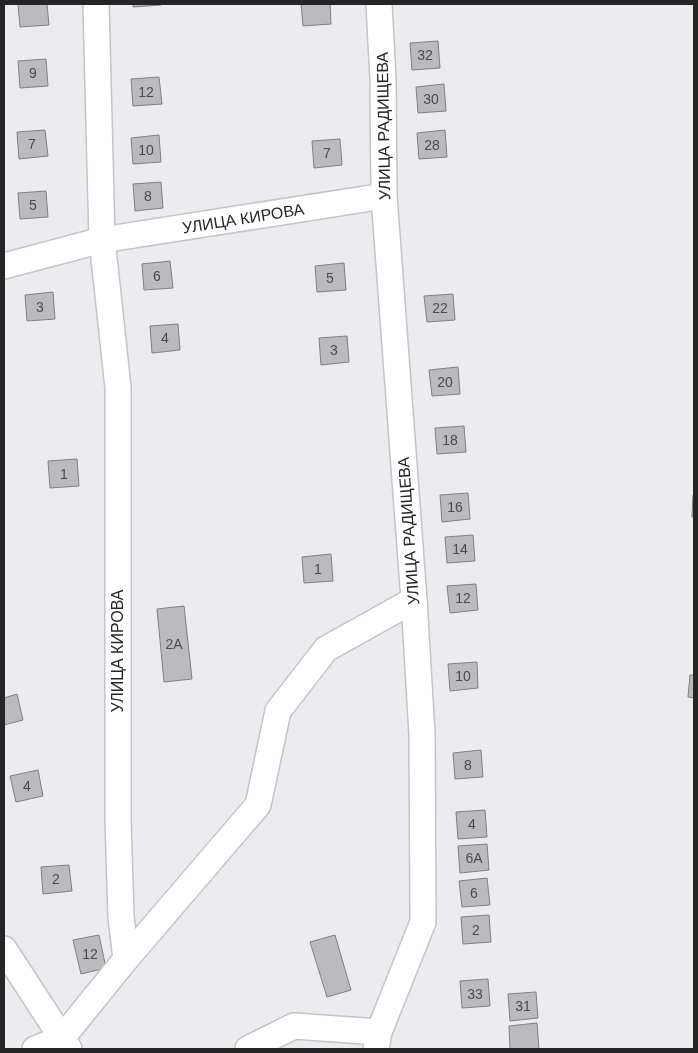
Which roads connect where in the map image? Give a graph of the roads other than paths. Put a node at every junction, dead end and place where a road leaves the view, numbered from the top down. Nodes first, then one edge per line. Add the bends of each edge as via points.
1 (96, 4) edge
2 (379, 4) edge
3 (384, 196) junction
4 (102, 240) junction
5 (4, 266) edge
6 (414, 600) junction
7 (4, 949) edge
8 (126, 959) junction
9 (378, 1040) edge
10 (65, 1044) edge
11 (35, 1049) edge
12 (248, 1049) edge

1 - 4 street, УЛИЦА КИРОВА
2 - 3 street, УЛИЦА РАДИЩЕВА
3 - 4 street, УЛИЦА КИРОВА
3 - 6 street, УЛИЦА РАДИЩЕВА
4 - 5 street, УЛИЦА КИРОВА
4 - 8 street, УЛИЦА КИРОВА via 118,387 118,820 121,917
6 - 8 street via 326,649 278,711 258,805
6 - 9 street, УЛИЦА РАДИЩЕВА via 422,734 422,922
7 - 10 street
8 - 10 street
9 - 12 street via 294,1026
10 - 11 street

